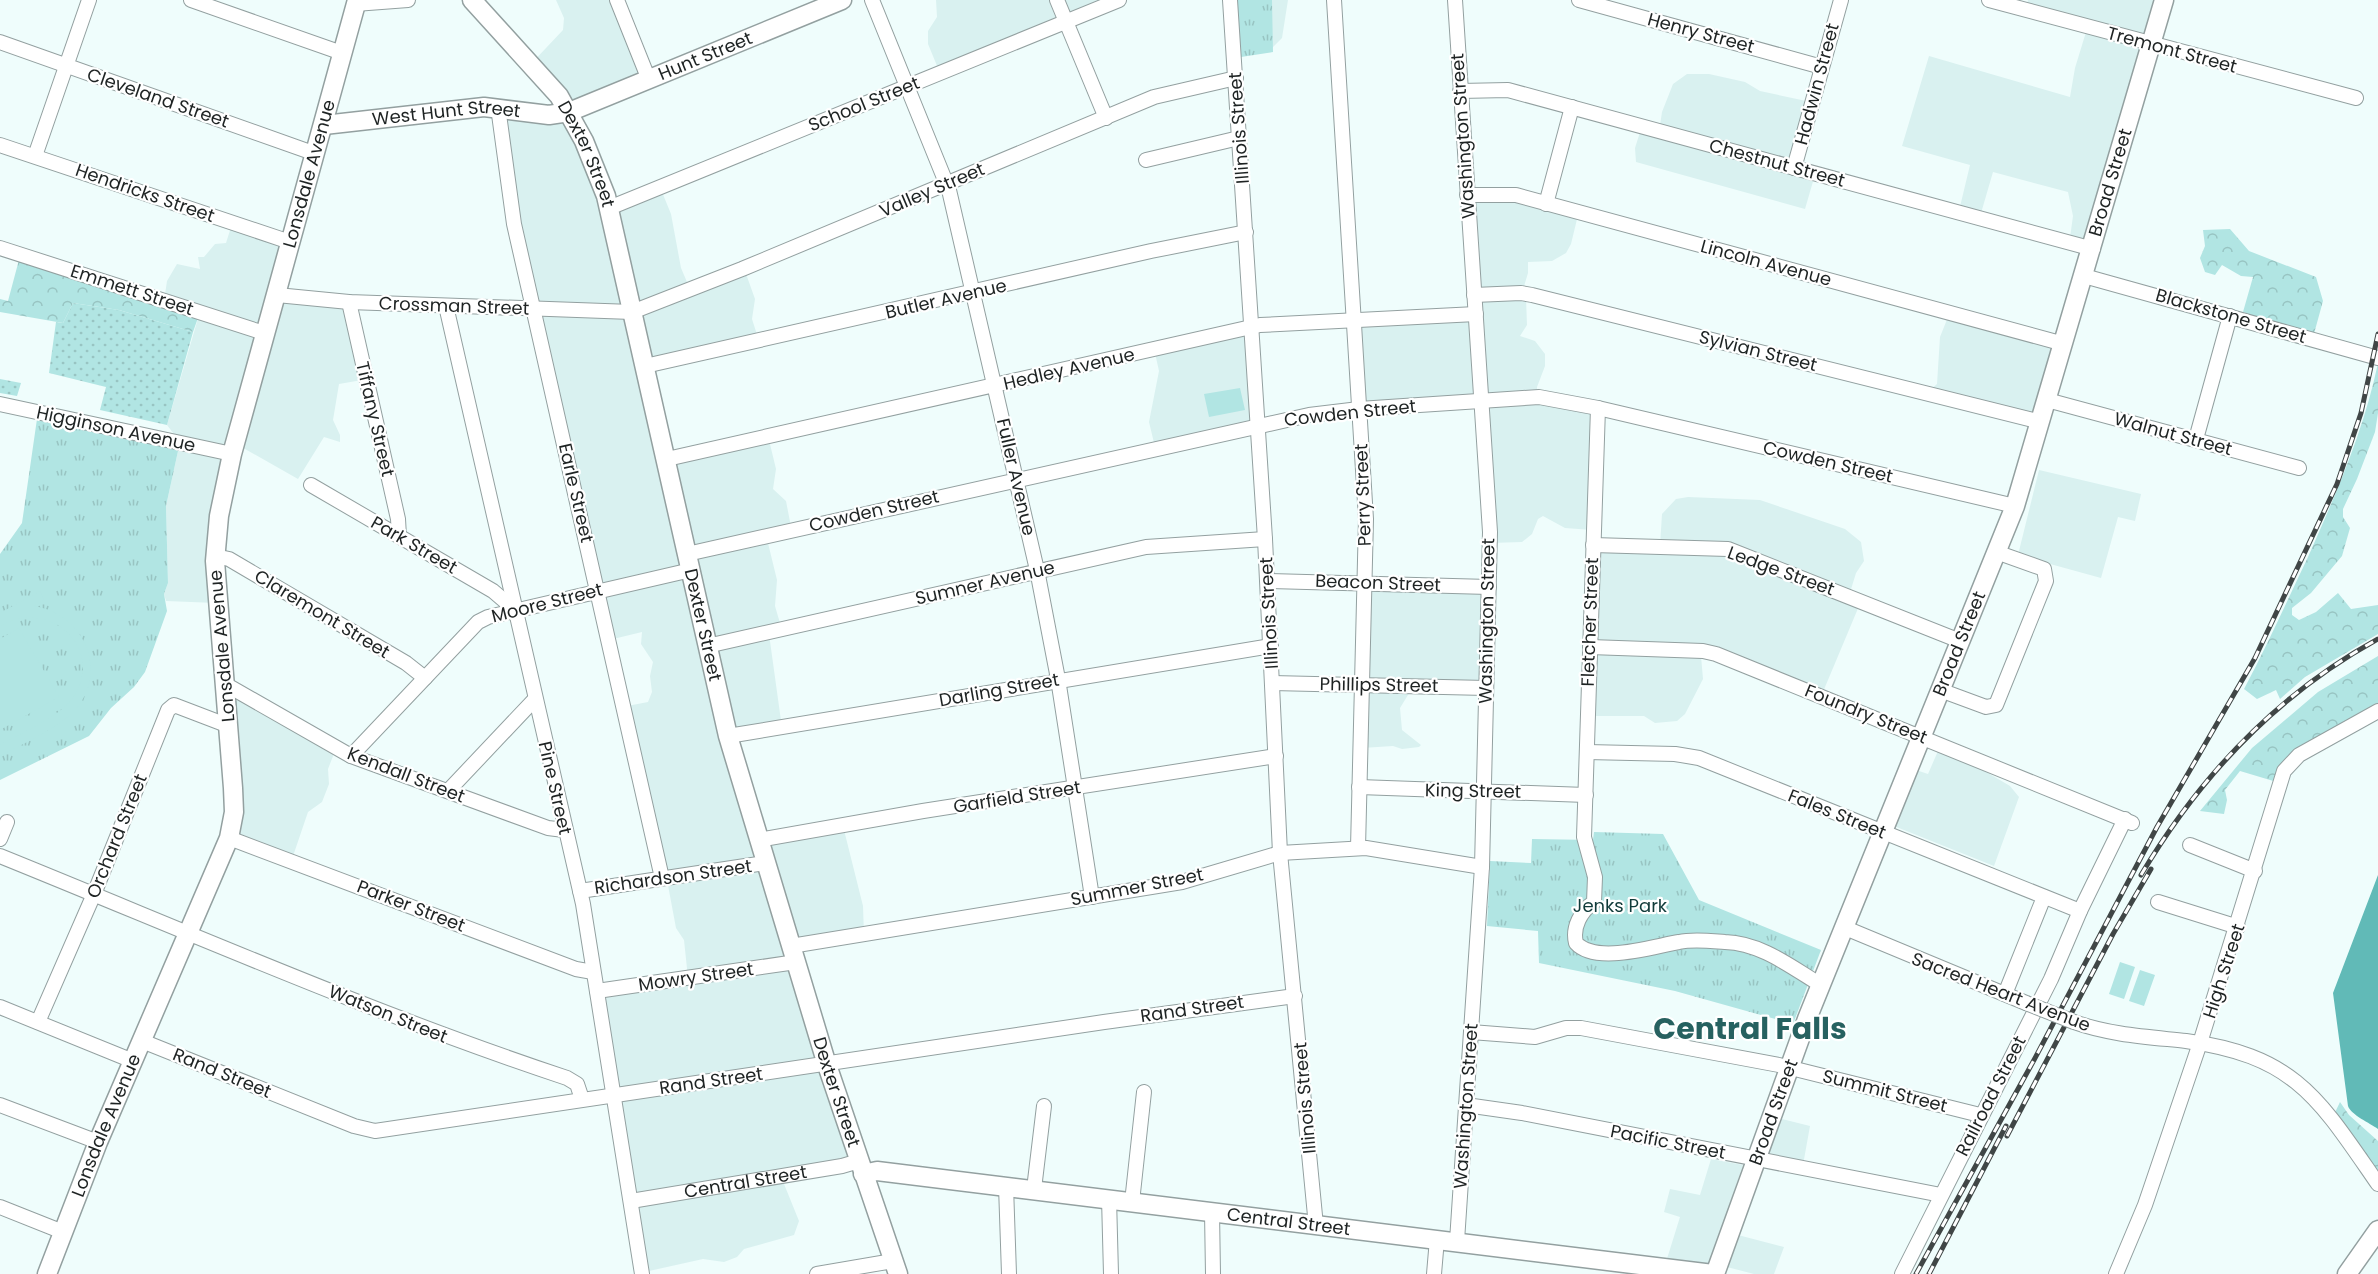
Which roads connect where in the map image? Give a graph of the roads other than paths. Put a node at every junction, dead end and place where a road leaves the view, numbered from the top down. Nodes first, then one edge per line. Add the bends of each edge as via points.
1 (89, 0) edge
2 (191, 0) edge
3 (408, 0) edge
4 (472, 0) edge
5 (617, 0) edge
6 (842, 0) edge
7 (872, 0) edge
8 (1058, 0) edge
9 (1119, 0) edge
10 (1230, 0) edge
11 (1334, 0) edge
12 (1455, 0) edge
13 (1579, 0) edge
14 (1841, 0) edge
15 (1989, 0) edge
16 (2164, 0) edge
17 (356, 2) edge
18 (823, 4) edge
19 (1067, 22) junction
20 (0, 42) edge
21 (2151, 44) junction
22 (342, 53) junction
23 (66, 66) junction
24 (1822, 67) junction
25 (1236, 78) junction
26 (649, 80) junction
27 (908, 86) junction
28 (1460, 91) junction
29 (2356, 98) dead end
30 (498, 107) junction
31 (1572, 107) junction
32 (569, 112) junction
33 (1106, 118) junction
34 (324, 125) junction
35 (1239, 138) junction
36 (0, 144) edge
37 (316, 154) junction
38 (35, 156) junction
39 (1146, 160) dead end
40 (1794, 168) junction
41 (947, 183) junction
42 (1467, 195) junction
43 (1546, 204) junction
44 (609, 208) junction
45 (1246, 232) junction
46 (290, 242) junction
47 (0, 248) edge
48 (2092, 249) junction
49 (2084, 276) junction
50 (974, 293) junction
51 (277, 295) junction
52 (1474, 295) junction
53 (349, 302) junction
54 (446, 306) junction
55 (534, 309) junction
56 (632, 312) junction
57 (1476, 314) junction
58 (2230, 316) junction
59 (1354, 320) junction
60 (1252, 327) junction
61 (264, 333) junction
62 (2064, 344) junction
63 (2378, 358) edge
64 (645, 366) junction
65 (995, 386) junction
66 (2047, 400) junction
67 (1481, 401) junction
68 (0, 404) edge
69 (1598, 408) junction
70 (1359, 409) junction
71 (2041, 422) junction
72 (1259, 425) junction
73 (2196, 439) junction
74 (232, 454) junction
75 (667, 459) junction
76 (2299, 468) dead end
77 (1016, 478) junction
78 (311, 485) dead end
79 (2015, 506) junction
80 (399, 536) junction
81 (1265, 538) junction
82 (1593, 545) junction
83 (1996, 552) junction
84 (215, 556) junction
85 (689, 562) junction
86 (1037, 570) junction
87 (1268, 580) junction
88 (1364, 583) junction
89 (1489, 587) junction
90 (597, 590) junction
91 (514, 609) junction
92 (1960, 641) junction
93 (707, 646) junction
94 (1271, 646) junction
95 (1590, 647) junction
96 (425, 678) junction
97 (1058, 679) junction
98 (1272, 682) junction
99 (225, 684) junction
100 (1363, 685) junction
101 (1486, 688) junction
102 (1940, 690) junction
103 (535, 699) junction
104 (2378, 711) edge
105 (229, 726) junction
106 (728, 736) junction
107 (1922, 736) junction
108 (1587, 752) junction
109 (351, 756) junction
110 (1276, 756) junction
111 (1359, 787) junction
112 (1076, 788) junction
113 (1483, 790) junction
114 (448, 791) junction
115 (1586, 795) junction
116 (2128, 821) joint
117 (7, 822) dead end
118 (564, 830) junction
119 (1883, 833) junction
120 (229, 838) junction
121 (0, 839) edge
122 (758, 840) junction
123 (2190, 845) dead end
124 (1358, 848) junction
125 (1280, 853) junction
126 (0, 856) edge
127 (765, 863) junction
128 (1482, 867) junction
129 (2255, 871) junction
130 (662, 878) junction
131 (580, 891) junction
132 (94, 894) junction
133 (1092, 897) junction
134 (2044, 897) junction
135 (2158, 902) dead end
136 (2080, 911) junction
137 (1843, 927) junction
138 (2238, 927) junction
139 (187, 933) junction
140 (794, 954) junction
141 (593, 972) junction
142 (1821, 985) junction
143 (597, 991) junction
144 (2005, 994) junction
145 (1295, 996) junction
146 (0, 1007) edge
147 (38, 1022) junction
148 (1471, 1032) junction
149 (142, 1041) junction
150 (2200, 1043) junction
151 (133, 1061) junction
152 (827, 1065) junction
153 (1790, 1068) junction
154 (1144, 1092) dead end
155 (612, 1094) junction
156 (582, 1099) junction
157 (0, 1105) edge
158 (1466, 1105) junction
159 (1044, 1106) dead end
160 (1980, 1115) junction
161 (98, 1142) junction
162 (1756, 1160) junction
163 (861, 1167) junction
164 (2378, 1184) edge
165 (1006, 1186) junction
166 (1034, 1189) junction
167 (1941, 1195) junction
168 (1109, 1198) junction
169 (631, 1201) junction
170 (1132, 1202) junction
171 (0, 1207) edge
172 (1212, 1212) junction
173 (1316, 1226) junction
174 (2378, 1230) edge
175 (63, 1232) junction
176 (1437, 1239) junction
177 (1457, 1241) junction
178 (896, 1267) edge
179 (47, 1274) edge
180 (642, 1274) edge
181 (817, 1274) edge
182 (1009, 1274) edge
183 (1111, 1274) edge
184 (1213, 1274) edge
185 (1434, 1274) edge
186 (1714, 1274) edge
187 (1902, 1274) edge
188 (2116, 1274) edge
189 (2347, 1274) edge

1 - 23 street
2 - 22 street
3 - 17 street
4 - 32 main road, Dexter Street
5 - 26 street
6 - 18 main road, Hunt Street
7 - 27 street, Fuller Avenue
8 - 19 street
9 - 19 street, School Street
10 - 25 street, Illinois Street
11 - 59 street, Perry Street
12 - 28 street, Washington Street
13 - 24 street, Henry Street
14 - 24 street, Hadwin Street
15 - 21 street, Tremont Street
16 - 21 main road, Broad Street
17 - 22 main road, Lonsdale Avenue
18 - 26 main road, Hunt Street
19 - 27 street, School Street
19 - 33 street
20 - 23 street, Cleveland Street
21 - 29 street, Tremont Street
21 - 48 main road, Broad Street
22 - 34 main road, Lonsdale Avenue
23 - 37 street, Cleveland Street
23 - 38 street
24 - 40 street, Hadwin Street
25 - 33 street, Valley Street via 1154,98
25 - 35 street, Illinois Street
26 - 32 main road, Hunt Street
27 - 41 street, Fuller Avenue
27 - 44 street, School Street
28 - 31 street, Chestnut Street via 1508,90
28 - 42 street, Washington Street
30 - 32 main road, West Hunt Street via 549,115
30 - 34 main road, West Hunt Street
30 - 55 street, Earle Street via 514,224
31 - 40 street, Chestnut Street
31 - 43 street
32 - 44 main road, Dexter Street
33 - 41 street, Valley Street
34 - 37 main road, Lonsdale Avenue
35 - 39 street
35 - 45 street, Illinois Street
36 - 38 street, Hendricks Street
37 - 46 main road, Lonsdale Avenue
38 - 46 street, Hendricks Street
40 - 48 street, Chestnut Street
41 - 50 street, Fuller Avenue
41 - 56 street, Valley Street
42 - 43 street, Lincoln Avenue via 1509,194
42 - 52 street, Washington Street
43 - 62 street, Lincoln Avenue
44 - 56 main road, Dexter Street
45 - 50 street, Butler Avenue
45 - 60 street, Illinois Street
46 - 51 main road, Lonsdale Avenue
47 - 61 street, Emmett Street
48 - 49 main road, Broad Street
49 - 58 street, Blackstone Street
49 - 62 main road, Broad Street
50 - 64 street, Butler Avenue
50 - 65 street, Fuller Avenue
51 - 53 street, Crossman Street
51 - 61 main road, Lonsdale Avenue
52 - 57 street, Washington Street
52 - 71 street, Sylvian Street via 1521,292
53 - 54 street, Crossman Street
53 - 80 street, Tiffany Street
54 - 55 street, Crossman Street
54 - 91 street, Pine Street
55 - 56 street, Crossman Street
55 - 90 street, Earle Street
56 - 64 main road, Dexter Street
57 - 59 street, Hedley Avenue
57 - 67 street, Washington Street
58 - 63 street, Blackstone Street
58 - 73 street
59 - 60 street, Hedley Avenue via 1281,322
59 - 70 street, Perry Street
60 - 65 street, Hedley Avenue
60 - 72 street, Illinois Street
61 - 74 main road, Lonsdale Avenue
62 - 66 main road, Broad Street
64 - 75 main road, Dexter Street
65 - 75 street, Hedley Avenue
65 - 77 street, Fuller Avenue
66 - 71 main road, Broad Street
66 - 73 street, Walnut Street
67 - 69 street, Cowden Street via 1550,397
67 - 70 street, Cowden Street
67 - 89 street, Washington Street via 1490,532
68 - 74 street, Higginson Avenue
69 - 79 street, Cowden Street
69 - 82 street, Fletcher Street
70 - 72 street, Cowden Street
70 - 88 street, Perry Street via 1366,519
71 - 79 main road, Broad Street
72 - 77 street, Cowden Street
72 - 81 street, Illinois Street
73 - 76 street, Walnut Street
74 - 84 main road, Lonsdale Avenue
75 - 85 main road, Dexter Street
77 - 85 street, Cowden Street
77 - 86 street, Fuller Avenue
78 - 80 street, Park Street
79 - 83 main road, Broad Street
80 - 91 street, Park Street via 493,591
81 - 86 street, Sumner Avenue via 1162,544
81 - 87 street, Illinois Street
82 - 92 street, Ledge Street via 1728,549
82 - 95 street, Fletcher Street
83 - 92 main road, Broad Street
83 - 102 street via 2044,569 2046,574 2013,664 1992,707
84 - 96 street, Claremont Street via 238,564
84 - 99 main road, Lonsdale Avenue
85 - 90 street, Moore Street
85 - 93 main road, Dexter Street
86 - 93 street, Sumner Avenue
86 - 97 street, Fuller Avenue
87 - 88 street, Beacon Street
87 - 94 street, Illinois Street
88 - 89 street, Beacon Street
88 - 100 street, Perry Street
89 - 101 street, Washington Street
90 - 91 street, Moore Street
90 - 130 street, Earle Street
91 - 96 street, Moore Street via 478,622
91 - 103 street, Pine Street
92 - 102 main road, Broad Street
93 - 106 main road, Dexter Street
94 - 97 street, Darling Street
94 - 98 street, Illinois Street
95 - 107 street, Foundry Street via 1709,652
95 - 108 street, Fletcher Street
96 - 109 street, Moore Street
97 - 106 street, Darling Street
97 - 112 street, Fuller Avenue
98 - 100 street, Phillips Street
98 - 110 street, Illinois Street
99 - 105 main road, Lonsdale Avenue
99 - 109 street, Kendall Street
100 - 101 street, Phillips Street
100 - 111 street, Perry Street
101 - 113 street, Washington Street
102 - 107 main road, Broad Street
103 - 114 street
103 - 118 street, Pine Street
104 - 129 street, High Street via 2299,755 2287,766
105 - 120 main road, Lonsdale Avenue via 234,812
105 - 132 street, Orchard Street via 170,706
106 - 122 main road, Dexter Street
107 - 116 street, Foundry Street
107 - 119 main road, Broad Street
108 - 115 street, Fletcher Street
108 - 119 street, Fales Street via 1675,753 1699,758
109 - 114 street, Kendall Street
110 - 112 street, Garfield Street
110 - 125 street, Illinois Street
111 - 113 street, King Street
111 - 124 street, Perry Street
112 - 122 street, Garfield Street
112 - 133 street, Fuller Avenue
113 - 115 street, King Street
113 - 128 street, Washington Street
114 - 118 street, Kendall Street via 548,828
115 - 142 street, Fletcher Street via 1584,837 1595,886 1594,902 1583,912 1575,929 1580,947 1625,953 1680,942 1739,944 1760,949
116 - 136 street, Railroad Street
117 - 121 street
118 - 131 street, Pine Street
119 - 134 street, Fales Street
119 - 137 main road, Broad Street
120 - 139 main road, Lonsdale Avenue
120 - 141 street, Parker Street via 576,969
122 - 127 main road, Dexter Street
123 - 129 street
124 - 125 street, Summer Street
124 - 128 street, Summer Street
125 - 133 street, Summer Street via 1182,882
125 - 145 street, Illinois Street
126 - 132 street, Watson Street
127 - 130 street, Richardson Street
127 - 140 main road, Dexter Street
128 - 148 street, Washington Street
129 - 138 street, High Street
130 - 131 street, Richardson Street
131 - 141 street, Pine Street
132 - 139 street, Watson Street
132 - 147 street, Orchard Street
133 - 140 street, Summer Street
134 - 136 street, Fales Street
134 - 144 street
135 - 138 street
136 - 160 street, Railroad Street via 2052,979
137 - 142 main road, Broad Street
137 - 144 street, Sacred Heart Avenue
138 - 150 street, High Street
139 - 149 main road, Lonsdale Avenue
139 - 156 street, Watson Street via 469,1046 567,1078 577,1084
140 - 143 street, Mowry Street
140 - 152 main road, Dexter Street
141 - 143 street, Pine Street
142 - 153 main road, Broad Street
143 - 155 street, Pine Street
144 - 150 street, Sacred Heart Avenue, bridge via 2105,1030
145 - 152 street, Rand Street
145 - 173 street, Illinois Street
146 - 147 street
147 - 151 street
148 - 153 street, Summit Street via 1535,1037 1581,1028
148 - 158 street, Washington Street
149 - 151 main road, Lonsdale Avenue
149 - 156 street, Rand Street via 366,1131
150 - 164 street, Sacred Heart Avenue via 2262,1059 2296,1080 2325,1108
150 - 188 street, High Street via 2145,1204
151 - 161 main road, Lonsdale Avenue
152 - 155 street, Rand Street
152 - 163 main road, Dexter Street
153 - 160 street, Summit Street
153 - 162 main road, Broad Street
154 - 170 street
155 - 156 street, Rand Street
155 - 169 street, Pine Street
157 - 161 street
158 - 162 street, Pacific Street
158 - 177 street, Washington Street
159 - 166 street
160 - 167 street, Railroad Street
161 - 175 main road, Lonsdale Avenue
162 - 167 street, Pacific Street
162 - 186 main road, Broad Street
163 - 165 main road, Central Street
163 - 169 street, Central Street via 842,1166
163 - 178 main road, Dexter Street
165 - 166 main road, Central Street
165 - 182 street
166 - 168 main road, Central Street
167 - 187 street, Railroad Street
168 - 170 main road, Central Street
168 - 183 street
169 - 180 street, Pine Street
170 - 172 main road, Central Street
171 - 175 street
172 - 173 main road, Central Street
172 - 184 street
173 - 176 main road, Central Street
174 - 189 main road
175 - 179 main road, Lonsdale Avenue
176 - 177 main road, Central Street
176 - 185 street
177 - 186 main road, Central Street
178 - 181 street

